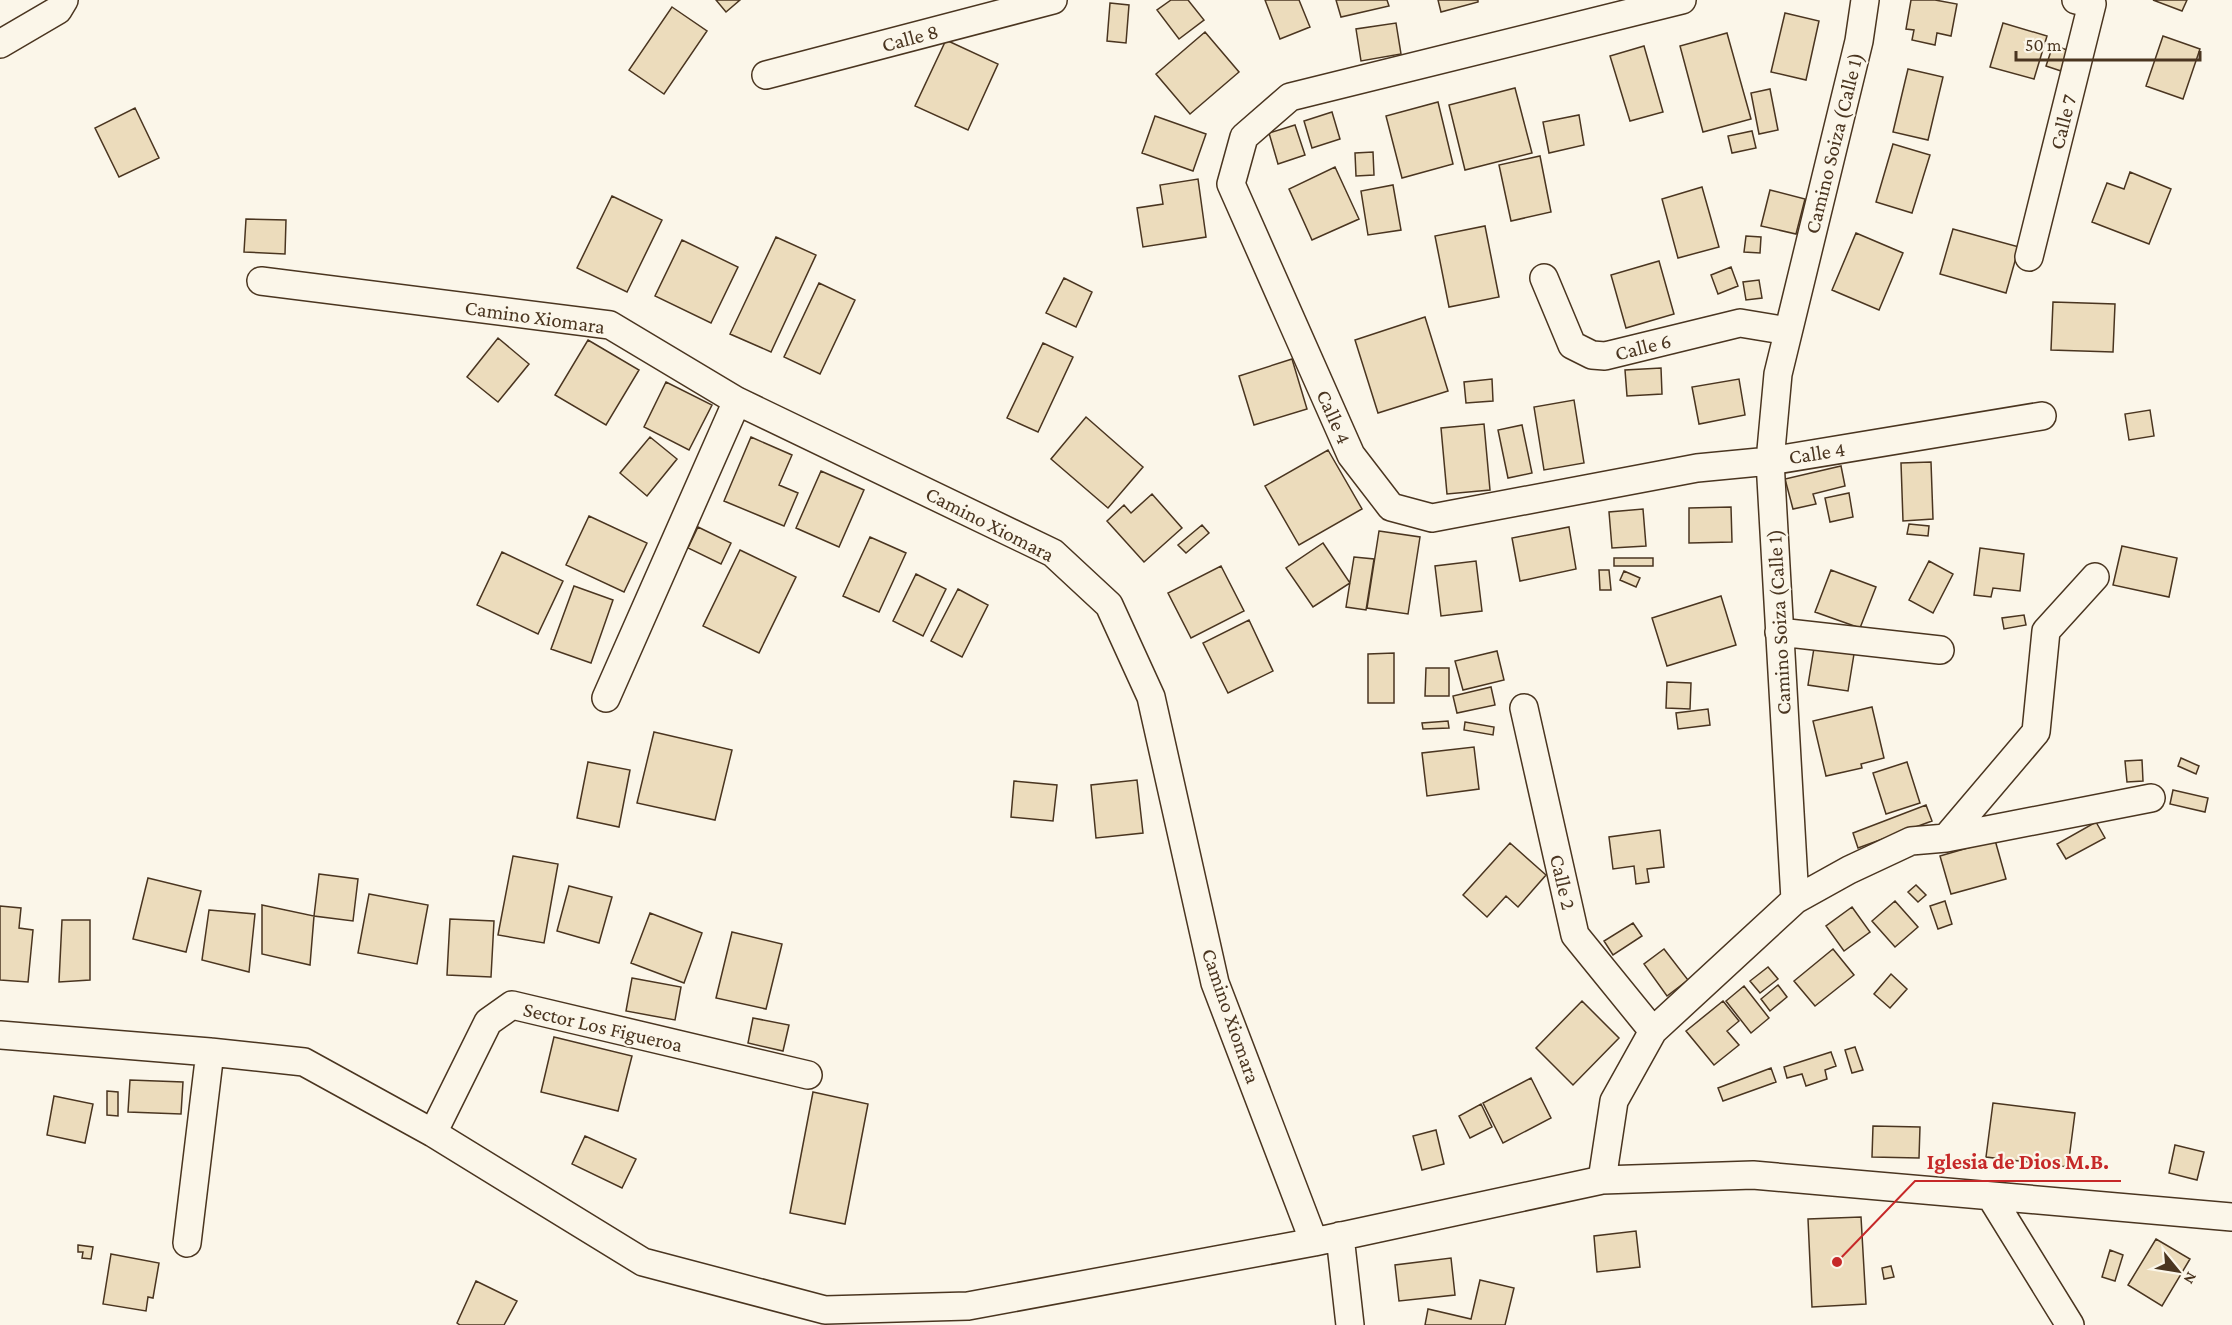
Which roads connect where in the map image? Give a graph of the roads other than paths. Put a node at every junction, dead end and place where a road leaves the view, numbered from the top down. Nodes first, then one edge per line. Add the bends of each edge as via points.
1 (64, 0) edge
2 (1053, 0) edge
3 (1682, 0) edge
4 (1864, 0) edge
5 (2076, 0) edge
6 (1005, 6) edge
7 (2, 40) edge
8 (766, 75) dead end
9 (2029, 257) dead end
10 (1544, 278) dead end
11 (261, 281) dead end
12 (1788, 331) junction
13 (737, 401) junction
14 (2042, 416) dead end
15 (1770, 461) junction
16 (2095, 577) dead end
17 (1779, 632) junction
18 (1940, 650) dead end
19 (606, 698) dead end
20 (1524, 708) dead end
21 (2151, 798) dead end
22 (1946, 838) junction
23 (1795, 900) junction
24 (1653, 1031) junction
25 (0, 1035) edge
26 (210, 1052) junction
27 (808, 1075) dead end
28 (434, 1133) junction
29 (1602, 1180) junction
30 (1991, 1197) junction
31 (2232, 1217) edge
32 (1340, 1236) junction
33 (1314, 1242) junction
34 (187, 1243) dead end
35 (824, 1318) edge
36 (2065, 1323) edge
37 (1350, 1325) edge

1 - 7 street via 58,10
2 - 6 street, Calle 8
3 - 15 street, Calle 4 via 1290,97 1244,137 1231,184 1351,455 1391,507 1432,518 1697,468
4 - 12 street, Camino Soiza (Calle 1) via 1859,40
5 - 9 street, Calle 7 via 2092,4
6 - 8 street, Calle 8
10 - 12 street, Calle 6 via 1572,345 1592,355 1605,356 1740,323
11 - 13 street, Camino Xiomara via 610,325
12 - 15 street, Camino Soiza (Calle 1) via 1778,374
13 - 19 street
13 - 33 street, Camino Xiomara via 1053,553 1109,605 1150,697 1215,982
14 - 15 street, Calle 4
15 - 17 street, Camino Soiza (Calle 1)
16 - 22 street via 2046,631 2036,732
17 - 18 street
17 - 23 street, Camino Soiza (Calle 1)
20 - 24 street, Calle 2 via 1575,935
21 - 22 street
22 - 23 street via 1911,841
23 - 24 street
24 - 29 street via 1614,1101
25 - 26 street
26 - 28 street via 304,1062
26 - 34 street
27 - 28 street, Sector Los Figueroa via 512,1005 488,1022
28 - 35 street via 643,1262
29 - 30 street via 1753,1174
29 - 32 street
30 - 31 street
30 - 36 street
32 - 33 street
32 - 37 street
33 - 35 street via 968,1306

